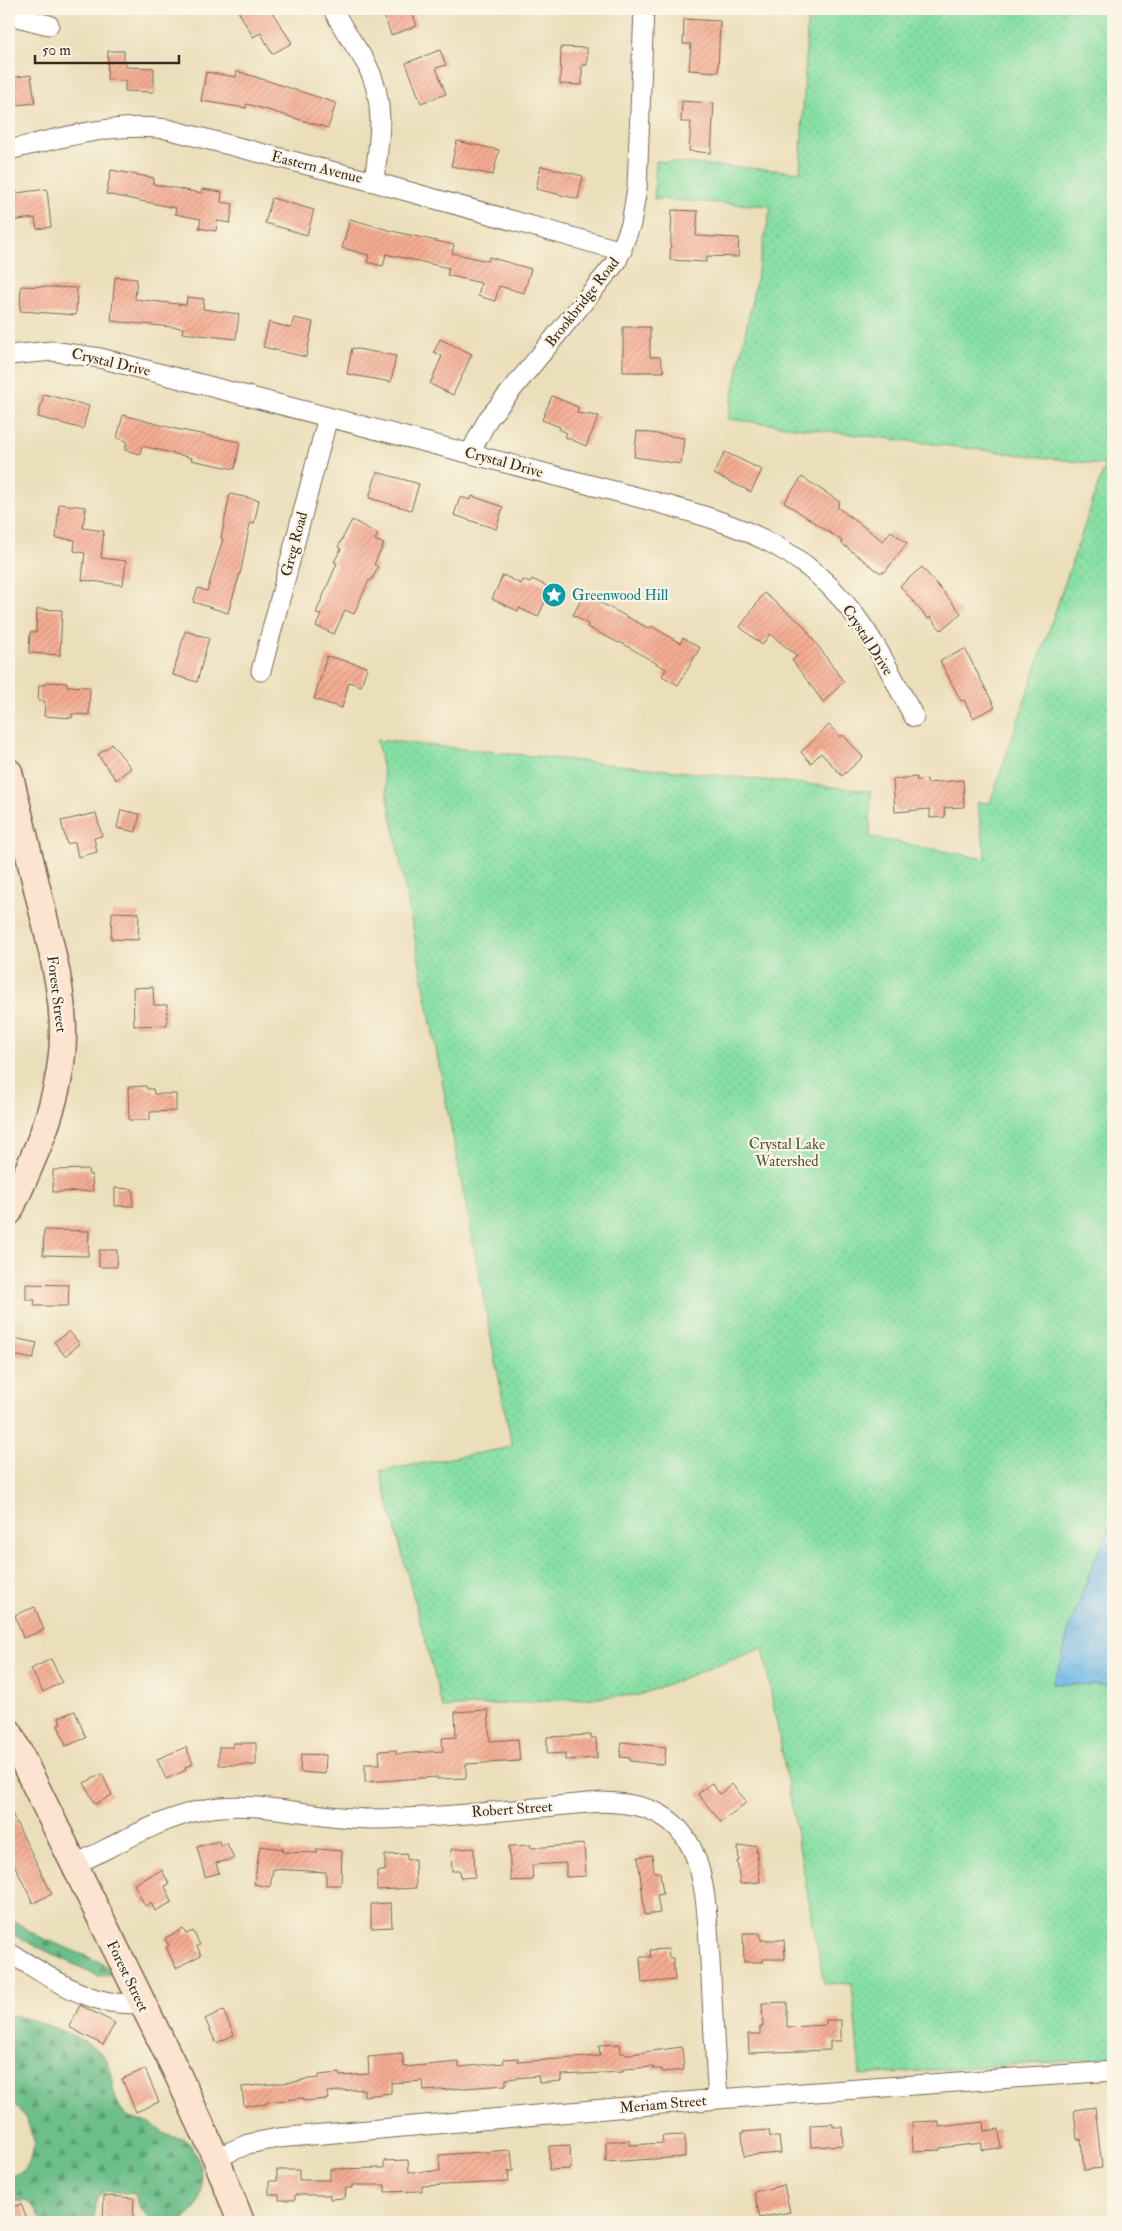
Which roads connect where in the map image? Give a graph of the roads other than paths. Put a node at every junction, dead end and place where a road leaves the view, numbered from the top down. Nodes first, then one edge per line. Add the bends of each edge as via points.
1 (333, 9) edge
2 (644, 9) edge
3 (9, 15) edge
4 (49, 25) dead end
5 (9, 150) edge
6 (374, 182) junction
7 (622, 251) junction
8 (9, 355) edge
9 (328, 417) junction
10 (470, 453) junction
11 (261, 671) dead end
12 (914, 717) dead end
13 (9, 772) edge
14 (9, 1212) edge
15 (9, 1732) edge
16 (74, 1865) junction
17 (9, 1953) edge
18 (141, 2003) junction
19 (1113, 2071) edge
20 (718, 2099) junction
21 (216, 2158) junction
22 (241, 2222) edge

1 - 6 street via 366,64 378,95 381,125
2 - 7 street, Brookbridge Road via 637,188 634,212
3 - 4 street
5 - 6 street, Eastern Avenue via 103,130 144,127 181,132
6 - 7 street, Eastern Avenue
7 - 10 street, Brookbridge Road via 597,287 488,419
8 - 9 street, Crystal Drive via 52,351 100,358
9 - 10 street, Crystal Drive
9 - 11 street, Greg Road
10 - 12 street, Crystal Drive via 706,515 753,533 783,549 811,568 846,605 878,649
13 - 14 main road, Forest Street via 51,947 63,1034 60,1070 51,1108
15 - 16 main road, Forest Street
16 - 18 main road, Forest Street
16 - 20 street, Robert Street via 171,1820 213,1808 245,1807 372,1819 601,1802 649,1809 670,1820 685,1836 699,1868 707,1914
17 - 18 street via 90,1998 117,2005
18 - 21 main road, Forest Street
19 - 20 street, Meriam Street
20 - 21 street, Meriam Street via 278,2138 248,2144
21 - 22 main road, Forest Street

